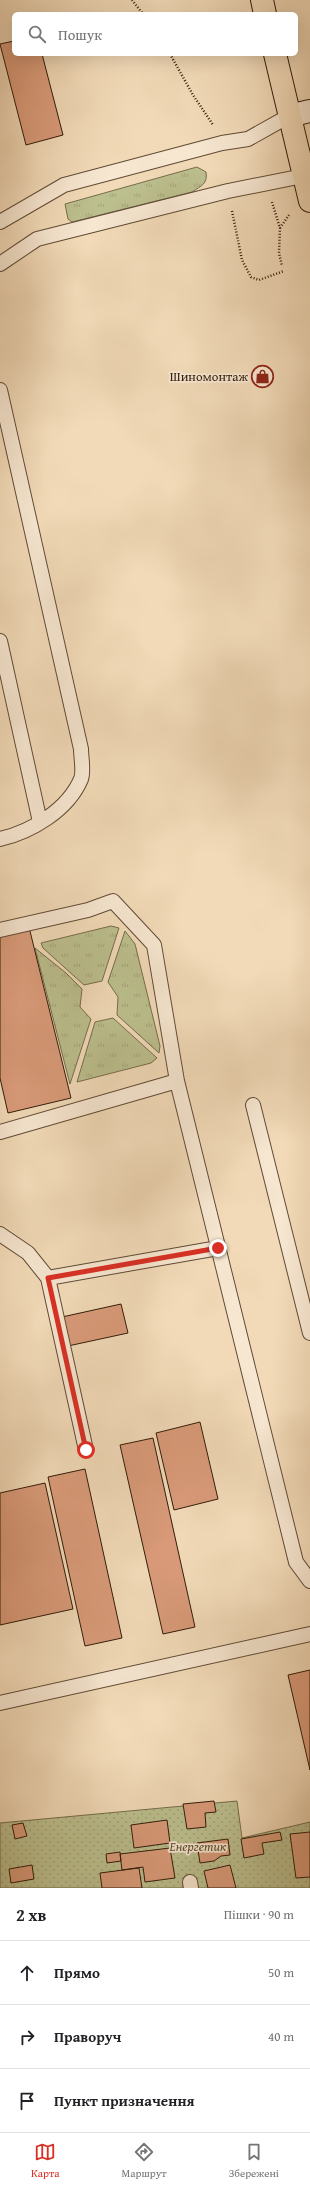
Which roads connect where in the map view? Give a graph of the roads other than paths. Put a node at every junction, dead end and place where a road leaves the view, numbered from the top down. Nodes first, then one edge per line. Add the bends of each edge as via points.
1 (262, 0) edge
2 (265, 12) edge
3 (275, 56) edge
4 (310, 111) edge
5 (289, 116) junction
6 (303, 176) junction
7 (310, 201) edge
8 (0, 222) edge
9 (1, 261) edge
10 (0, 390) edge
11 (0, 641) edge
12 (40, 822) junction
13 (0, 839) edge
14 (0, 930) edge
15 (177, 1081) junction
16 (253, 1106) dead end
17 (0, 1132) edge
18 (0, 1234) edge
19 (218, 1248) junction
20 (48, 1278) junction
21 (310, 1333) edge
22 (86, 1450) dead end
23 (310, 1581) edge
24 (310, 1634) edge
25 (0, 1703) edge

1 - 2 main road
3 - 5 main road
4 - 5 main road
5 - 6 main road
5 - 8 lane via 248,139 222,143 64,185
6 - 7 main road
6 - 9 lane via 228,191 37,239
10 - 12 lane via 81,749 82,778 60,810
11 - 12 lane
12 - 13 lane via 18,835
14 - 15 lane via 88,910 113,901 154,944
15 - 17 lane
15 - 19 lane
16 - 21 lane
18 - 20 lane via 28,1253
19 - 20 lane
19 - 23 lane via 296,1562
20 - 22 lane
24 - 25 lane

